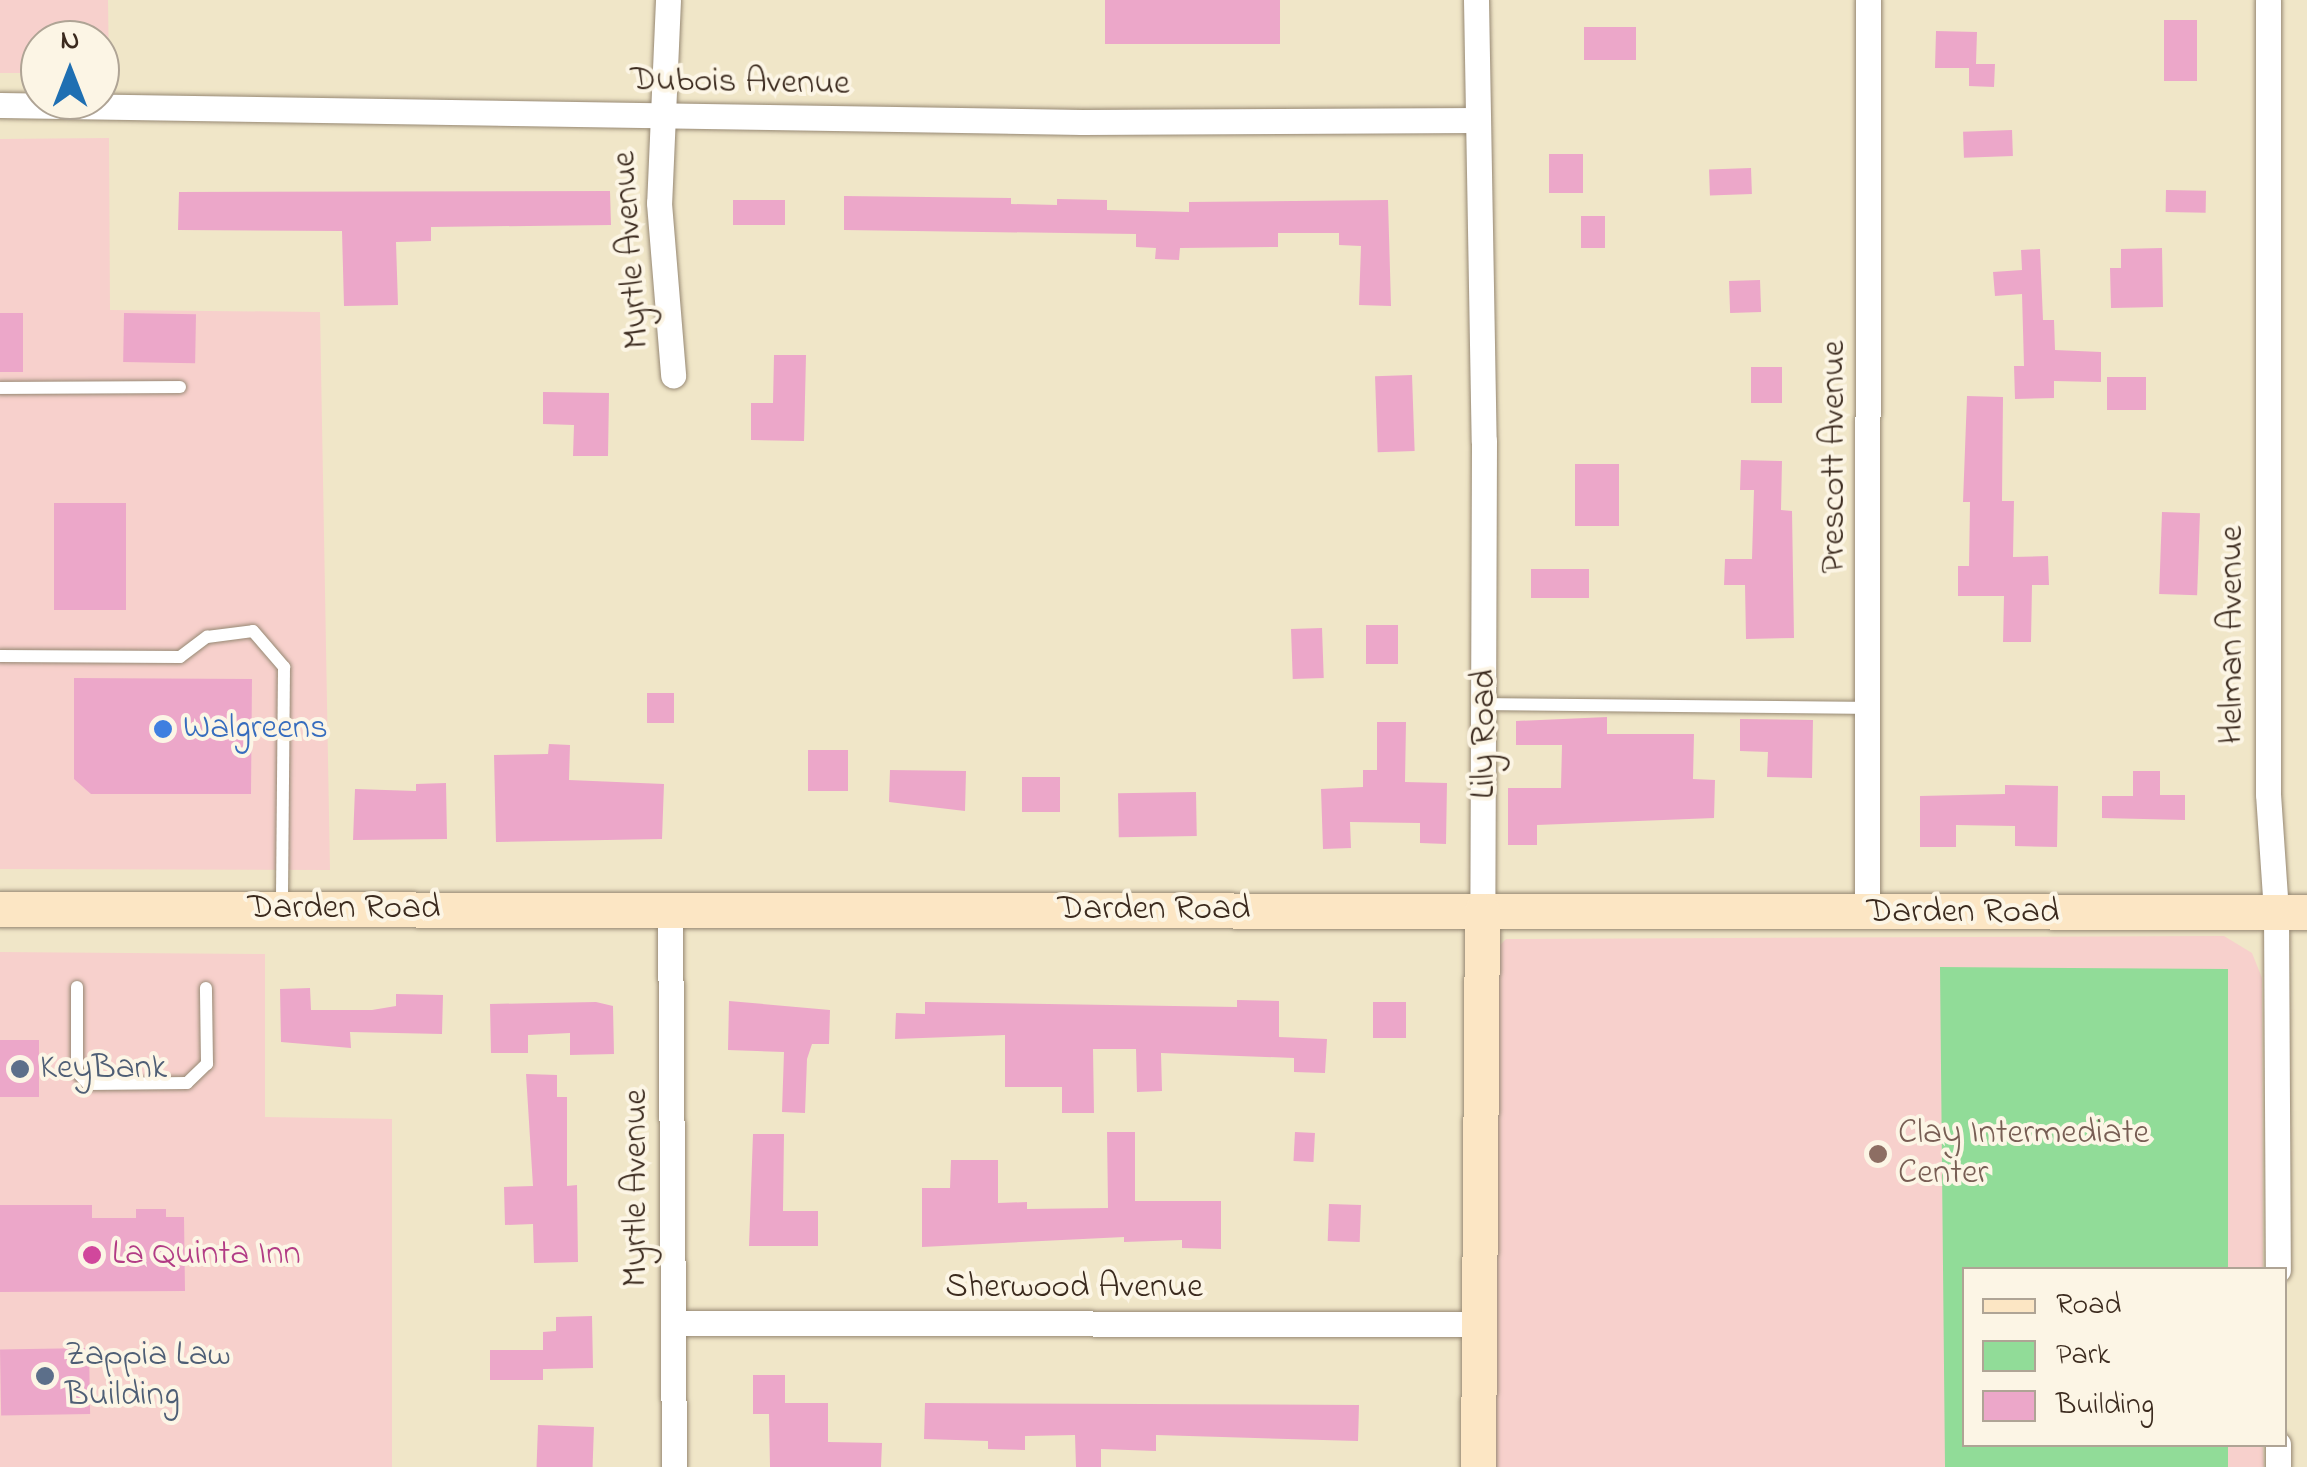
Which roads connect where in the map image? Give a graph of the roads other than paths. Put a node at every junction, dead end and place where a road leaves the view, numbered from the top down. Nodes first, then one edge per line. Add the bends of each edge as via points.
1 (668, 0) edge
2 (1476, 0) edge
3 (1868, 0) edge
4 (2268, 0) edge
5 (0, 105) edge
6 (660, 116) junction
7 (1478, 120) junction
8 (673, 375) dead end
9 (180, 387) dead end
10 (0, 388) edge
11 (0, 656) edge
12 (1484, 704) junction
13 (1872, 708) junction
14 (0, 909) edge
15 (282, 909) junction
16 (670, 909) junction
17 (1482, 911) junction
18 (2292, 912) edge
19 (1866, 914) junction
20 (77, 987) dead end
21 (206, 988) dead end
22 (2278, 1267) edge
23 (672, 1323) junction
24 (1476, 1324) junction
25 (674, 1467) edge
26 (1478, 1467) edge

1 - 6 street, Myrtle Avenue
2 - 7 street, Lily Road
3 - 13 street, Prescott Avenue
4 - 18 street, Helman Avenue via 2268,794
5 - 6 street, Dubois Avenue
6 - 7 street, Dubois Avenue
6 - 8 street, Myrtle Avenue
7 - 12 street, Lily Road
9 - 10 lane
11 - 15 lane via 180,657 229,630 254,631 284,667
12 - 13 lane
12 - 17 street, Lily Road
13 - 19 street, Prescott Avenue
14 - 15 street, Darden Road
15 - 16 street, Darden Road
16 - 17 street, Darden Road
16 - 23 street, Myrtle Avenue
17 - 19 street, Darden Road
17 - 24 street, Lily Road
18 - 19 street, Darden Road
18 - 22 street, Helman Avenue
20 - 21 lane via 77,1072 88,1084 187,1083 207,1064
23 - 24 street, Sherwood Avenue
23 - 25 street, Myrtle Avenue
24 - 26 street, Lily Road

